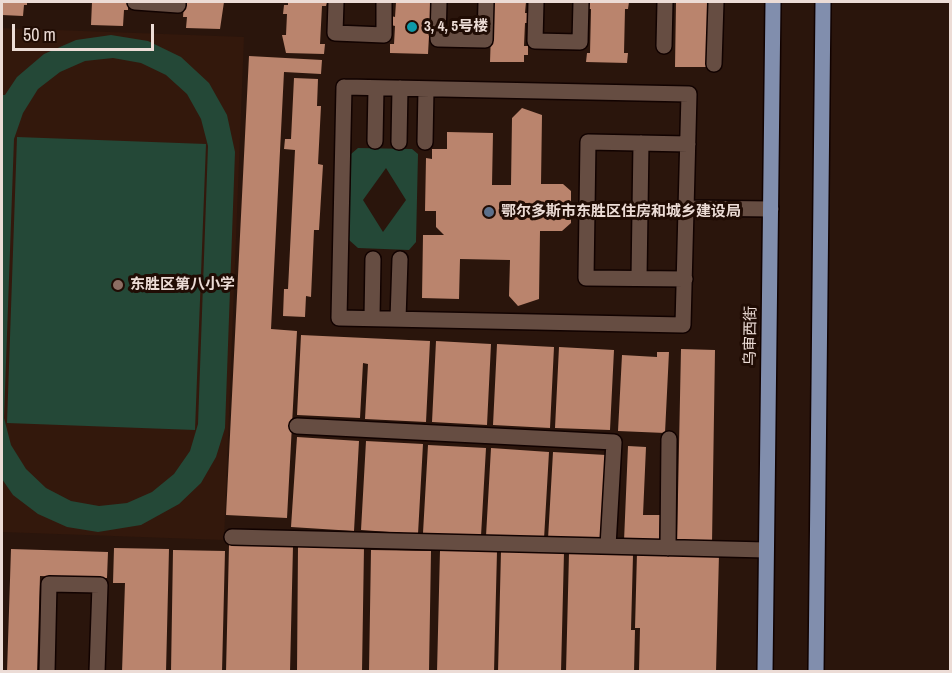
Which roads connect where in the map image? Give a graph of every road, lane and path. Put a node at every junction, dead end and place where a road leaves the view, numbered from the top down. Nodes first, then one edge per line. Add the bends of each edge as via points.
1 (135, 2) edge
2 (178, 2) edge
3 (336, 2) edge
4 (384, 2) edge
5 (439, 2) edge
6 (486, 2) edge
7 (536, 2) edge
8 (581, 2) edge
9 (665, 2) edge
10 (716, 2) edge
11 (773, 2) edge
12 (823, 2) edge
13 (664, 46) dead end
14 (714, 64) dead end
15 (376, 88) junction
16 (400, 88) junction
17 (426, 89) junction
18 (375, 141) dead end
19 (399, 142) dead end
20 (425, 142) dead end
21 (640, 143) junction
22 (688, 144) junction
23 (686, 208) junction
24 (771, 209) junction
25 (373, 259) dead end
26 (400, 259) dead end
27 (639, 279) junction
28 (685, 279) junction
29 (372, 318) junction
30 (398, 319) junction
31 (297, 426) dead end
32 (669, 439) dead end
33 (232, 537) dead end
34 (608, 546) junction
35 (668, 548) junction
36 (766, 550) junction
37 (47, 672) edge
38 (97, 672) edge
39 (765, 672) edge
40 (816, 672) edge

1 - 2 lane
3 - 4 lane via 335,33 384,35
5 - 6 lane via 438,39 485,40
7 - 8 lane via 535,41 580,42
9 - 13 lane
10 - 14 lane
11 - 24 main road, 乌审西街
12 - 40 main road
15 - 16 lane
15 - 18 lane
15 - 29 lane via 344,87 339,294 339,318
16 - 17 lane
16 - 19 lane
17 - 20 lane
17 - 22 lane via 689,94
21 - 22 lane
21 - 27 lane
21 - 27 lane via 588,142 585,278
22 - 23 lane
23 - 24 lane
23 - 28 lane
24 - 36 main road, 乌审西街
25 - 29 lane
26 - 30 lane
27 - 28 lane
28 - 30 lane via 684,325
29 - 30 lane
31 - 34 lane via 614,442
32 - 35 lane
33 - 34 lane
34 - 35 lane
35 - 36 lane
36 - 39 main road, 乌审西街
37 - 38 lane via 49,584 100,585

